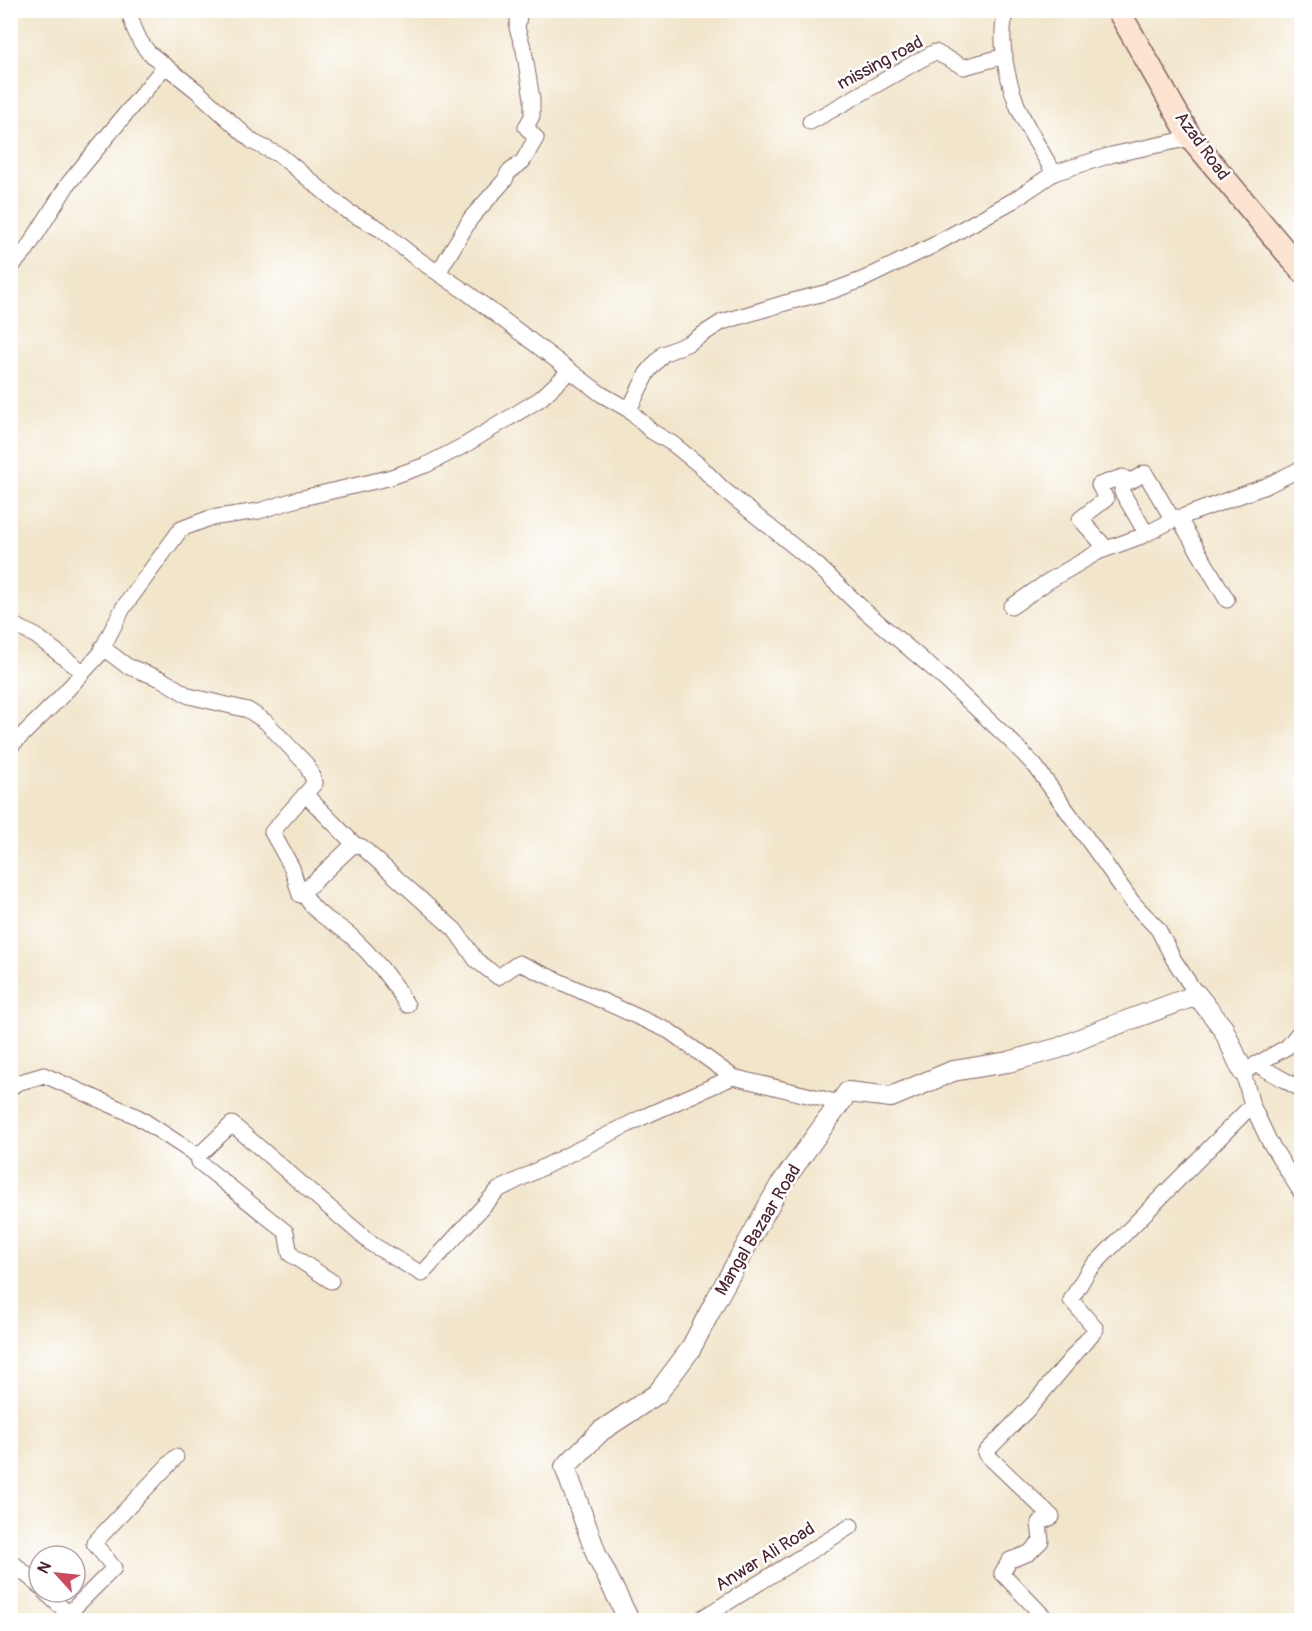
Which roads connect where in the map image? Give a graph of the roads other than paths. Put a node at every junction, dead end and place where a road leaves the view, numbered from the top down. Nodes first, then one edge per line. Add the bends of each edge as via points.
1 (131, 10) edge
2 (520, 10) edge
3 (1007, 10) edge
4 (1118, 10) edge
5 (1005, 57) junction
6 (165, 66) junction
7 (810, 122) dead end
8 (1191, 138) junction
9 (1053, 173) junction
10 (10, 268) edge
11 (1302, 271) edge
12 (438, 273) junction
13 (570, 370) junction
14 (629, 410) junction
15 (1302, 468) edge
16 (1122, 477) junction
17 (1175, 518) junction
18 (1146, 533) junction
19 (1107, 549) junction
20 (1227, 600) dead end
21 (1011, 608) dead end
22 (10, 623) edge
23 (102, 647) junction
24 (83, 672) junction
25 (10, 747) edge
26 (305, 794) junction
27 (354, 844) junction
28 (303, 892) junction
29 (1197, 995) junction
30 (407, 1005) dead end
31 (1302, 1029) edge
32 (1250, 1068) junction
33 (733, 1077) junction
34 (10, 1088) edge
35 (1302, 1090) edge
36 (840, 1103) junction
37 (1252, 1105) junction
38 (198, 1156) junction
39 (1302, 1194) edge
40 (331, 1281) dead end
41 (176, 1457) dead end
42 (851, 1526) dead end
43 (10, 1560) edge
44 (27, 1575) edge
45 (57, 1604) edge
46 (71, 1617) edge
47 (629, 1620) edge
48 (699, 1620) edge
49 (1047, 1620) edge

1 - 6 street via 140,41
2 - 12 street via 517,28 532,99 532,116 526,127 536,138 523,161 471,218
3 - 5 street via 1002,46
4 - 8 main road, Azad Road
5 - 7 street, missing road via 964,67 935,52
5 - 9 street via 1016,104
6 - 10 street via 68,184 27,249
6 - 12 street via 253,142 281,156 347,211 380,229
8 - 9 street via 1111,155
8 - 11 main road, Azad Road
9 - 14 street via 932,246 864,279 722,322 663,354 647,373
12 - 13 street
13 - 14 street
13 - 23 street via 540,399 426,465 259,511 210,518 181,529 123,608
14 - 29 street via 817,565 1009,739 1036,767 1133,903 1158,929
15 - 17 street via 1266,486
16 - 17 street via 1131,481 1145,473
16 - 18 street via 1122,492
16 - 19 street via 1099,485 1106,500 1080,519
17 - 18 street
17 - 20 street
18 - 19 street
19 - 21 street via 1047,582
22 - 24 street via 36,636
23 - 24 street
23 - 26 street via 127,666 161,679 189,696 248,710 266,722 306,764 315,783
24 - 25 street
26 - 27 street
26 - 28 street via 272,832 292,868 300,895
27 - 28 street
27 - 33 street via 455,930 476,960 498,977 519,963 669,1031
28 - 30 street via 311,907 350,936 392,980
29 - 32 street
29 - 36 street via 1059,1048 952,1071 891,1097 848,1092
31 - 32 street via 1287,1047
32 - 35 street
32 - 37 street
33 - 36 street
33 - 38 street via 498,1190 422,1274 373,1245 232,1124
34 - 38 street via 44,1075 138,1117
36 - 47 street, Mangal Bazaar Road via 780,1186 690,1350 657,1394 601,1431 565,1467 597,1556
37 - 39 street
37 - 49 street via 1088,1271 1071,1300 1096,1329 1033,1404 985,1453 1052,1517 1039,1523 1041,1542 1029,1553 1011,1560 1002,1573
38 - 40 street via 199,1162 286,1232 290,1254
41 - 46 street via 94,1543 114,1568
42 - 48 street, Anwar Ali Road
43 - 44 street
45 - 46 street

